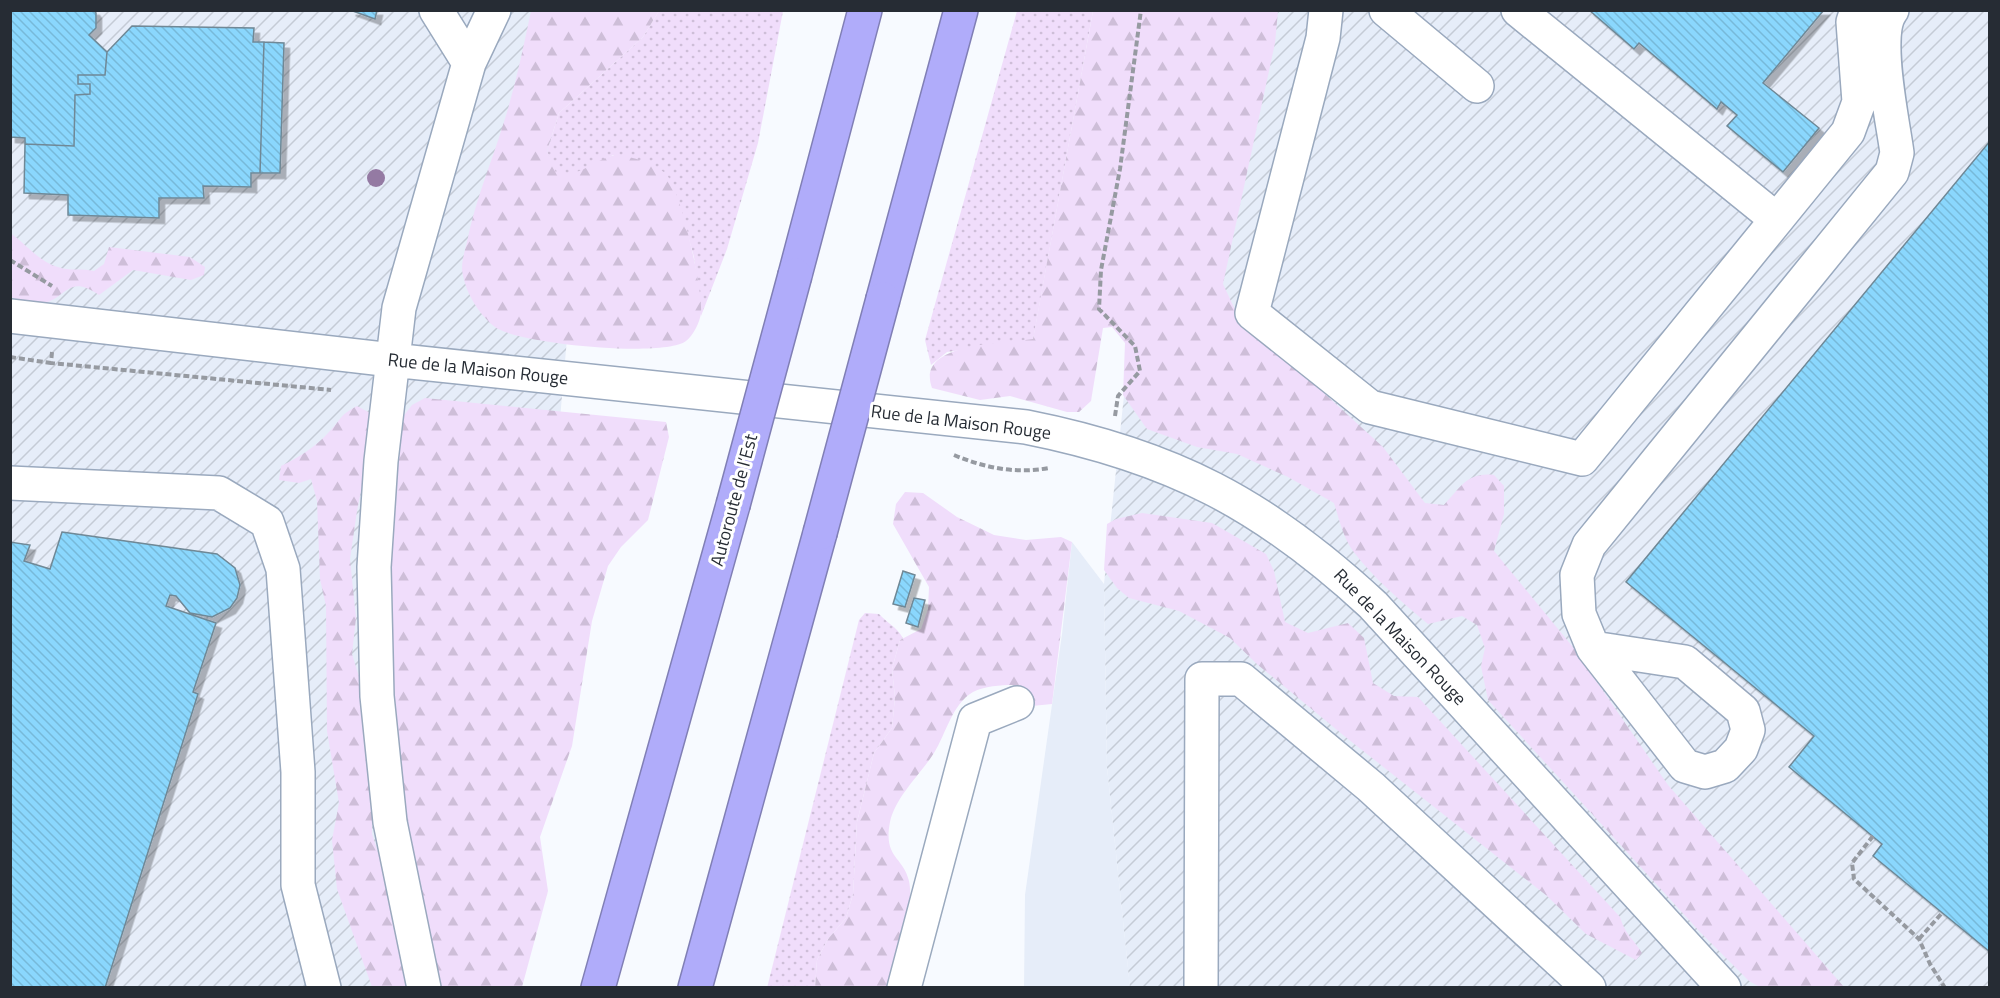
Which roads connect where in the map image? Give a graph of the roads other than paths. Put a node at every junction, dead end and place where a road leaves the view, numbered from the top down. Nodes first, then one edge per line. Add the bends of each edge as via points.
1 (436, 10) edge
2 (494, 10) edge
3 (866, 10) edge
4 (961, 10) edge
5 (1326, 10) edge
6 (1386, 10) edge
7 (1518, 10) edge
8 (1857, 10) edge
9 (1892, 10) edge
10 (469, 63) junction
11 (1477, 86) dead end
12 (1776, 219) junction
13 (14, 314) edge
14 (392, 360) junction
15 (10, 483) edge
16 (1593, 648) junction
17 (1017, 703) dead end
18 (324, 987) edge
19 (424, 987) edge
20 (598, 987) edge
21 (695, 987) edge
22 (904, 987) edge
23 (1201, 987) edge
24 (1589, 987) edge
25 (1724, 987) edge

1 - 10 street
2 - 10 street
3 - 20 highway, Autoroute de l’Est, bridge
4 - 21 highway, bridge
5 - 12 street via 1323,38 1252,313 1370,407 1582,459
6 - 11 street
7 - 12 street
8 - 12 street via 1853,22 1859,102 1848,132
9 - 16 street via 1882,38 1897,153 1892,172 1589,545 1577,575 1578,604
10 - 14 street via 407,277
13 - 14 street, Rue de la Maison Rouge
14 - 19 street via 374,567 377,696 390,822
14 - 25 street, Rue de la Maison Rouge via 1026,427 1110,446 1203,483 1289,533 1373,605
15 - 18 street via 219,493 267,522 283,569 298,772 298,885
16 - 16 street via 1685,765 1705,772 1725,766 1741,749 1748,730 1743,711 1685,662
17 - 22 street via 975,720
23 - 24 street via 1202,679 1241,679 1371,787

